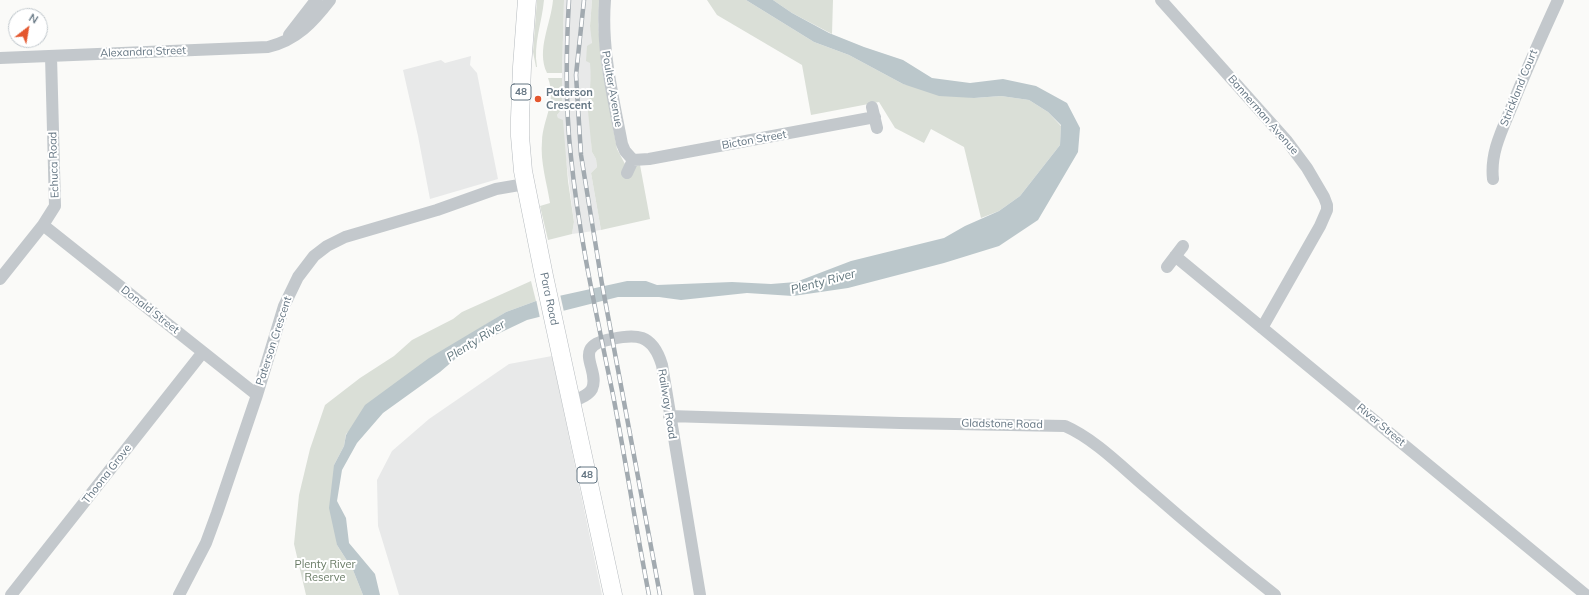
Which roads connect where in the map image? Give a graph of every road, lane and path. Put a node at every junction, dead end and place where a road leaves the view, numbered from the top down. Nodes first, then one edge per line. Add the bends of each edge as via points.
1 (316, 0) edge
2 (330, 0) edge
3 (527, 0) edge
4 (605, 0) edge
5 (1161, 0) edge
6 (1558, 0) edge
7 (284, 40) junction
8 (51, 56) junction
9 (0, 58) edge
10 (874, 117) dead end
11 (633, 160) junction
12 (627, 173) dead end
13 (1493, 179) dead end
14 (525, 184) junction
15 (43, 225) junction
16 (1183, 246) dead end
17 (1175, 256) junction
18 (1167, 267) dead end
19 (0, 279) edge
20 (1262, 328) junction
21 (203, 352) junction
22 (257, 395) junction
23 (571, 402) junction
24 (669, 416) junction
25 (11, 595) edge
26 (179, 595) edge
27 (613, 595) edge
28 (700, 595) edge
29 (1275, 595) edge
30 (1586, 595) edge

1 - 7 street
2 - 7 street, Alexandra Street via 309,26
3 - 14 main road, Para Road / 48 via 520,118
4 - 11 street, Poulter Avenue via 604,35 610,80 622,144
5 - 20 street, Bannerman Avenue via 1287,141 1325,201 1326,210 1320,226
6 - 13 street, Strickland Court via 1528,64 1500,135 1493,157
7 - 8 street, Alexandra Street via 272,46 257,48
8 - 9 street, Alexandra Street
8 - 15 street, Echuca Road via 56,202
10 - 11 street, Bicton Street
11 - 12 street
14 - 22 street, Paterson Crescent via 496,189 437,210 345,237 314,256 289,292
14 - 23 main road, Para Road / 48
15 - 19 street, Echuca Road
15 - 21 street, Donald Street
16 - 17 street
17 - 18 street
17 - 20 street, River Street
20 - 30 street, River Street
21 - 22 street, Donald Street
21 - 25 street, Thoona Grove
22 - 26 street, Paterson Crescent via 209,536
23 - 24 street, Railway Road via 588,394 592,388 589,358 594,344 620,337 640,337 649,342 660,359
23 - 27 main road, Para Road / 48
24 - 28 street, Railway Road
24 - 29 street, Gladstone Road via 1065,426 1104,452

